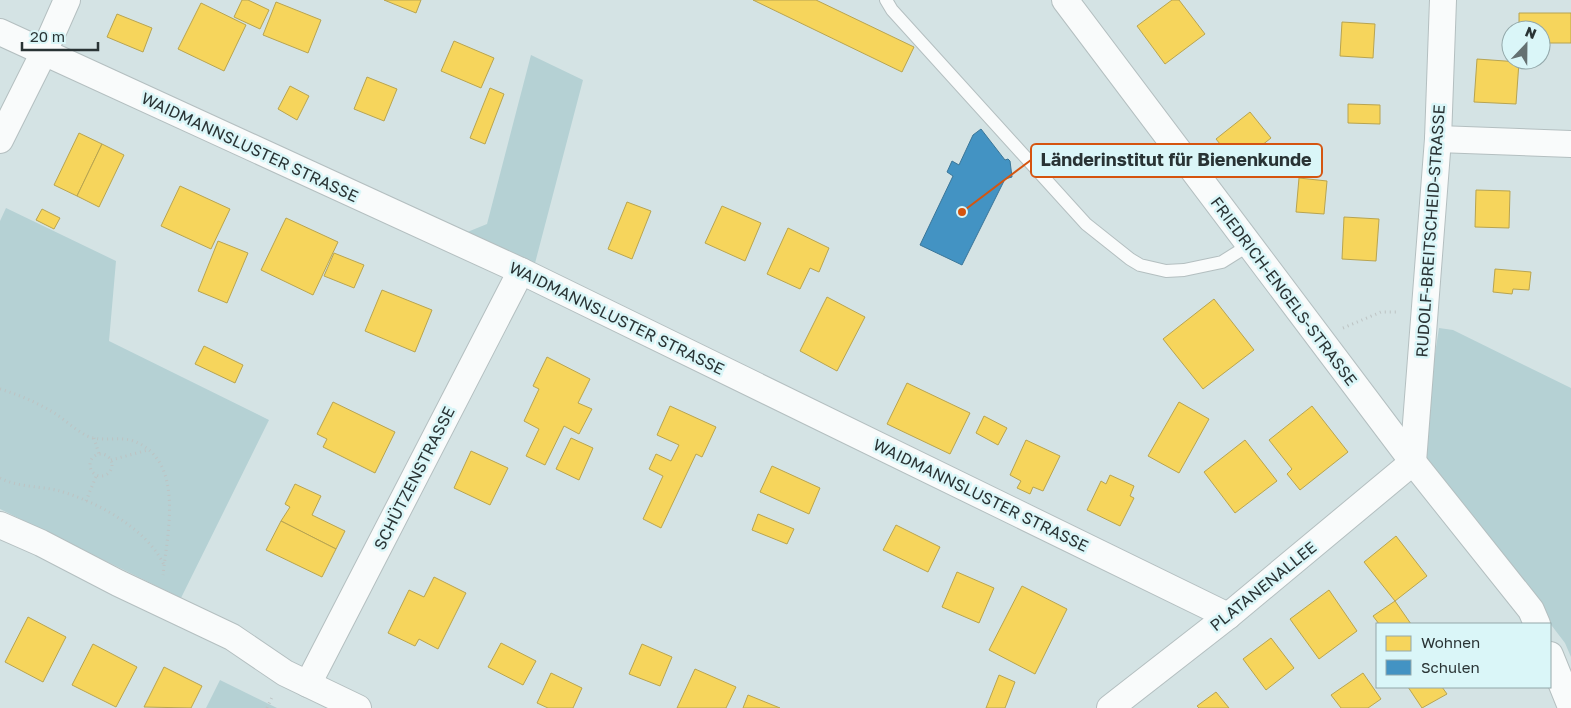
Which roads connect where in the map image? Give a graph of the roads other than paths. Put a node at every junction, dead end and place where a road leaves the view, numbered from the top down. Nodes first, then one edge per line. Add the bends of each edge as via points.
1 (67, 0) edge
2 (886, 0) edge
3 (1064, 0) edge
4 (1443, 0) edge
5 (0, 32) edge
6 (44, 52) junction
7 (1438, 139) junction
8 (0, 140) edge
9 (1571, 144) edge
10 (1249, 245) junction
11 (521, 272) junction
12 (1413, 462) junction
13 (0, 525) edge
14 (1228, 616) junction
15 (1537, 623) edge
16 (1551, 657) edge
17 (308, 684) junction
18 (1571, 707) edge
19 (358, 708) edge
20 (1110, 708) edge

1 - 6 street
2 - 10 lane via 1086,224 1130,259 1140,265 1166,271 1184,270 1222,262
3 - 10 street, FRIEDRICH-ENGELS-STRASSE
4 - 7 street, RUDOLF-BREITSCHEID-STRASSE
5 - 6 street, WAIDMANNSLUSTER STRASSE
6 - 8 street
6 - 11 street, WAIDMANNSLUSTER STRASSE
7 - 9 street
7 - 12 street, RUDOLF-BREITSCHEID-STRASSE
10 - 12 street, FRIEDRICH-ENGELS-STRASSE
11 - 14 street, WAIDMANNSLUSTER STRASSE
11 - 17 street, SCHÜTZENSTRASSE
12 - 14 street, PLATANENALLEE
12 - 15 street, FRIEDRICH-ENGELS-STRASSE via 1531,610
13 - 17 street via 232,638
14 - 20 street, PLATANENALLEE
16 - 18 street
17 - 19 street

